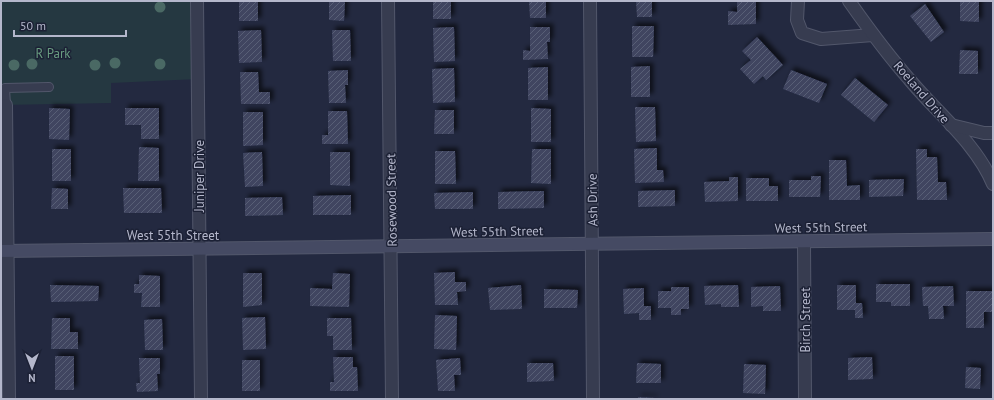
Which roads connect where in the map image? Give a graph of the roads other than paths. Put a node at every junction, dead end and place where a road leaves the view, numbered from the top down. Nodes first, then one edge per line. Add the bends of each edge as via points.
1 (197, 1) edge
2 (388, 1) edge
3 (590, 1) edge
4 (798, 1) edge
5 (849, 1) edge
6 (873, 35) junction
7 (50, 87) dead end
8 (3, 88) edge
9 (6, 105) joint
10 (951, 125) junction
11 (993, 133) edge
12 (993, 184) edge
13 (993, 239) edge
14 (804, 242) junction
15 (593, 244) junction
16 (392, 247) junction
17 (199, 249) junction
18 (5, 250) edge
19 (9, 399) edge
20 (201, 399) edge
21 (392, 399) edge
22 (593, 399) edge
23 (805, 399) edge

1 - 17 street, Juniper Drive
2 - 16 street, Rosewood Street
3 - 15 street, Ash Drive
4 - 6 street via 797,20 802,33 820,39
5 - 6 street, Roeland Drive
6 - 10 street, Roeland Drive
7 - 8 lane
8 - 9 lane
9 - 18 street
10 - 11 street
10 - 12 street, Roeland Drive via 986,167
13 - 14 street, West 55th Street
14 - 15 street, West 55th Street
14 - 23 street, Birch Street
15 - 16 street, West 55th Street
15 - 22 street, Ash Drive
16 - 17 street, West 55th Street
16 - 21 street, Rosewood Street
17 - 18 street, West 55th Street
17 - 20 street, Juniper Drive
18 - 19 street

